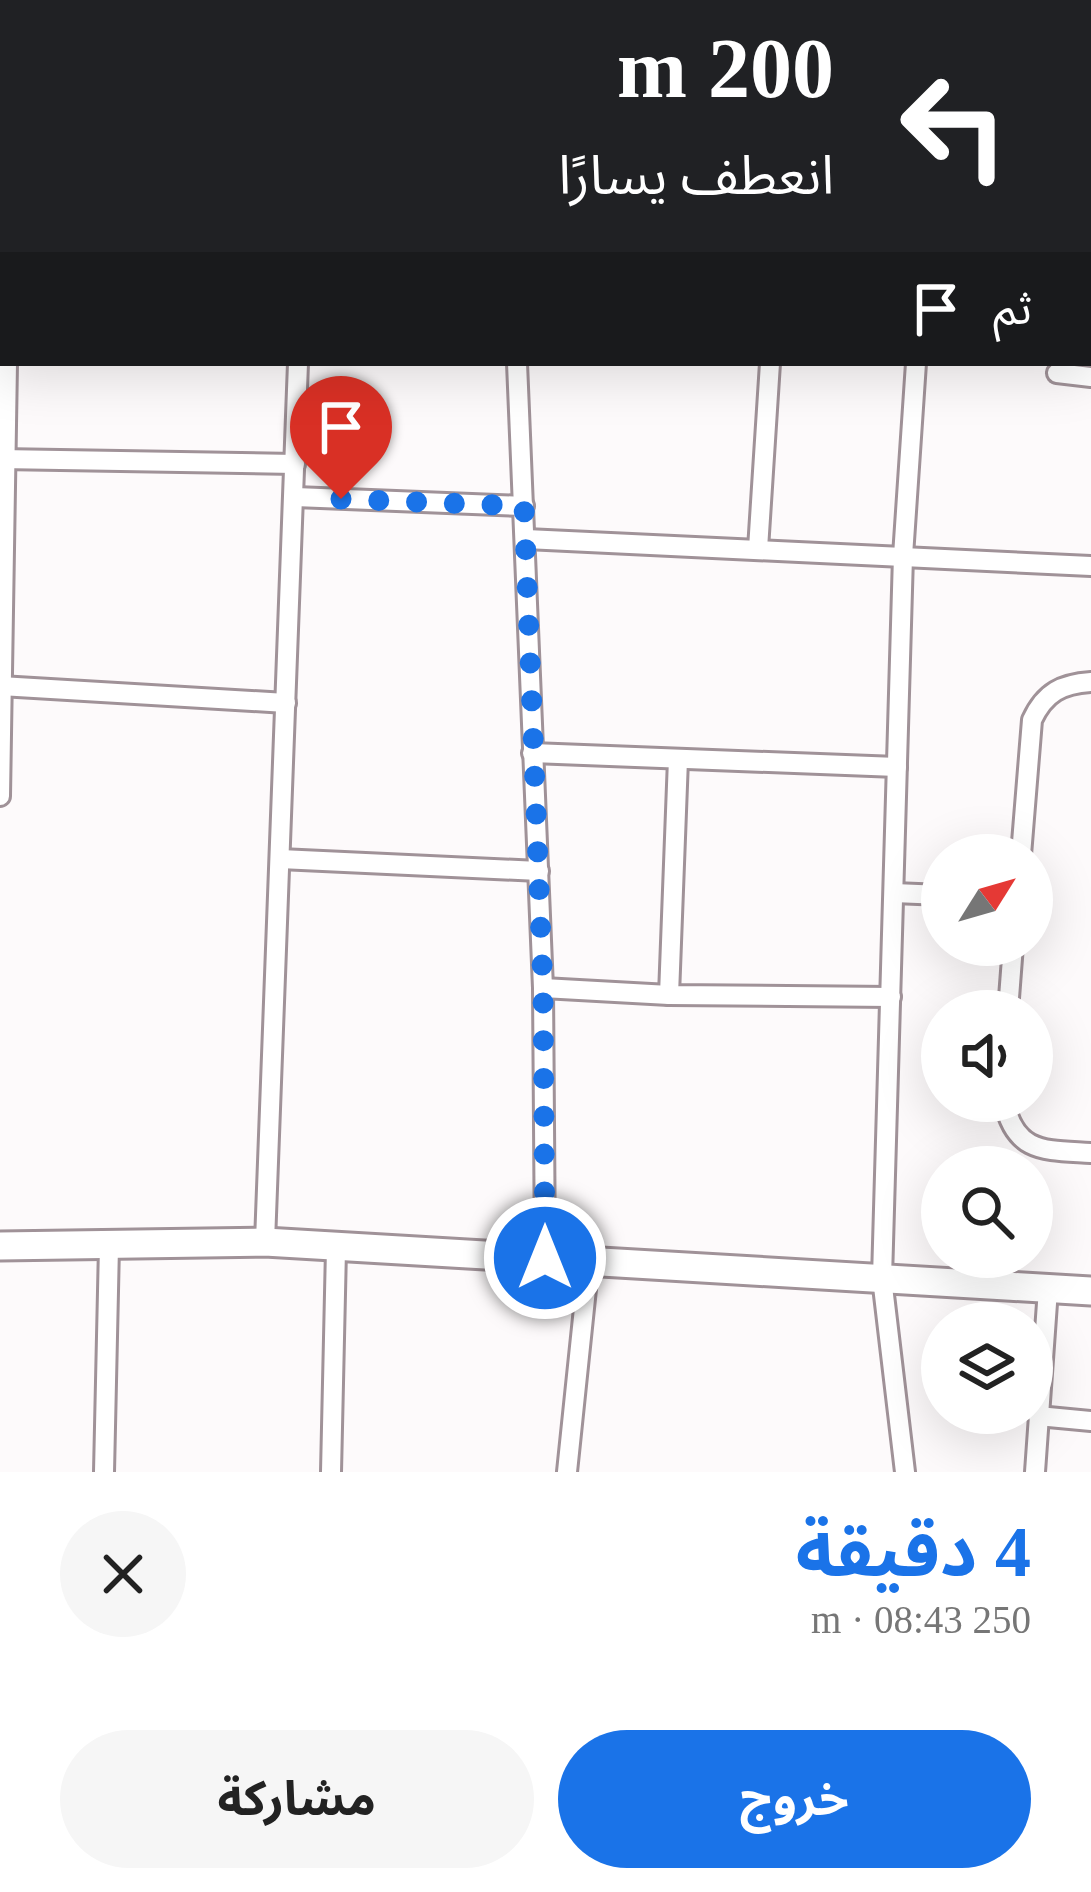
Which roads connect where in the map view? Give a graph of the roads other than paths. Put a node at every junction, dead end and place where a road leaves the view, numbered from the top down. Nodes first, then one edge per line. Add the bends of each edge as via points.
1 (7, 366) edge
2 (298, 366) edge
3 (518, 366) edge
4 (770, 366) edge
5 (916, 366) edge
6 (1057, 373) dead end
7 (1091, 377) edge
8 (4, 459) edge
9 (295, 464) junction
10 (295, 497) junction
11 (524, 506) junction
12 (526, 539) junction
13 (758, 549) junction
14 (903, 556) junction
15 (1091, 566) edge
16 (1091, 682) edge
17 (2, 687) edge
18 (286, 704) junction
19 (532, 752) junction
20 (679, 758) junction
21 (897, 767) junction
22 (0, 796) edge
23 (1023, 834) edge
24 (280, 860) junction
25 (539, 871) junction
26 (894, 893) junction
27 (921, 894) edge
28 (543, 988) junction
29 (669, 995) junction
30 (891, 997) junction
31 (1011, 1122) edge
32 (1091, 1153) edge
33 (265, 1242) junction
34 (0, 1246) edge
35 (109, 1246) junction
36 (336, 1249) junction
37 (545, 1258) junction
38 (589, 1261) junction
39 (882, 1278) junction
40 (1048, 1289) junction
41 (1091, 1291) edge
42 (1047, 1302) edge
43 (1053, 1417) edge
44 (1091, 1421) edge
45 (1037, 1434) edge
46 (104, 1472) edge
47 (331, 1472) edge
48 (567, 1472) edge
49 (904, 1472) edge
50 (1034, 1472) edge

1 - 8 street
2 - 9 street
3 - 11 street
4 - 13 street
5 - 14 street
6 - 7 street
8 - 9 street
8 - 17 street
9 - 10 street
10 - 11 street
10 - 18 street
11 - 12 street
12 - 13 street
12 - 19 street
13 - 14 street
14 - 15 street
14 - 21 street
16 - 23 street via 1059,686 1038,706
17 - 18 street
17 - 22 street
18 - 24 street
19 - 20 street
19 - 25 street
20 - 21 street
20 - 29 street
21 - 26 street
24 - 25 street
24 - 33 street
25 - 28 street
26 - 27 street
26 - 30 street
28 - 29 street
28 - 37 street
29 - 30 street
30 - 39 street
31 - 32 street via 1024,1142 1043,1150
33 - 35 street
33 - 36 street
34 - 35 street
35 - 46 street
36 - 37 street
36 - 47 street
37 - 38 street
38 - 39 street
38 - 48 street
39 - 40 street
39 - 49 street
40 - 41 street
40 - 42 street
43 - 44 street
45 - 50 street

